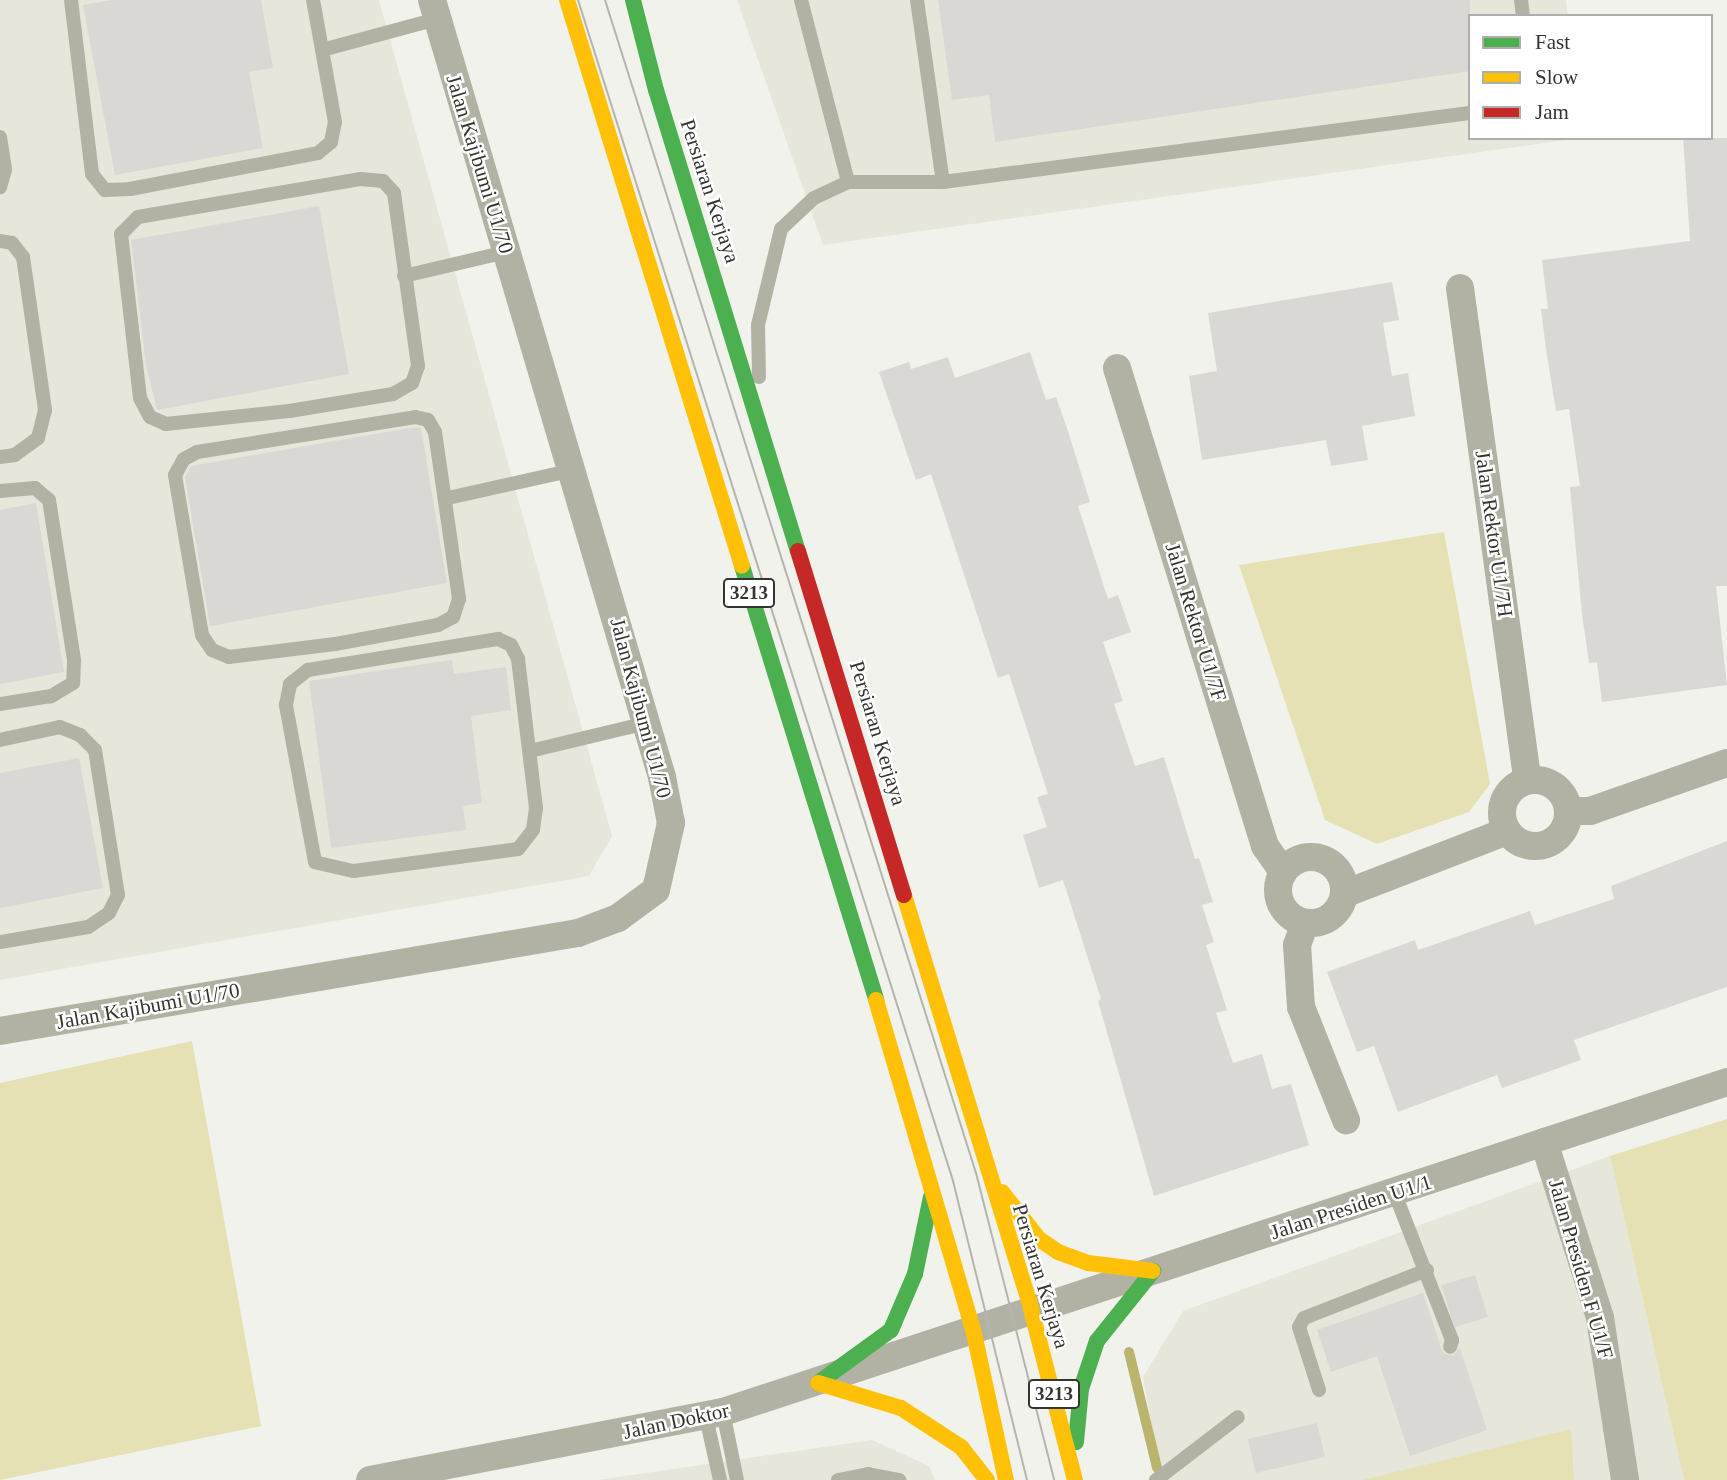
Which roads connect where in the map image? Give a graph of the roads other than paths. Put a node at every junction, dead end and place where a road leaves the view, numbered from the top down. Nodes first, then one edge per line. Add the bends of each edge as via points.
1 (71, 0) edge
2 (313, 0) edge
3 (567, 0) edge
4 (633, 0) edge
5 (802, 0) edge
6 (917, 0) edge
7 (434, 10) edge
8 (322, 50) junction
9 (1468, 113) edge
10 (0, 138) edge
11 (848, 182) junction
12 (943, 182) junction
13 (0, 187) edge
14 (0, 241) edge
15 (506, 251) junction
16 (404, 276) junction
17 (1460, 288) dead end
18 (1118, 368) dead end
19 (760, 416) junction
20 (0, 457) edge
21 (573, 470) junction
22 (0, 491) edge
23 (448, 498) junction
24 (0, 704) edge
25 (647, 723) junction
26 (0, 740) edge
27 (530, 751) junction
28 (1727, 763) edge
29 (1527, 780) junction
30 (1568, 811) junction
31 (1507, 831) junction
32 (1283, 872) junction
33 (1344, 894) junction
34 (1305, 923) junction
35 (0, 942) edge
36 (0, 1031) edge
37 (1727, 1082) edge
38 (1346, 1120) dead end
39 (1544, 1142) junction
40 (987, 1172) junction
41 (933, 1184) junction
42 (1395, 1194) junction
43 (1153, 1270) junction
44 (1427, 1270) junction
45 (1031, 1309) junction
46 (973, 1329) junction
47 (1450, 1347) dead end
48 (818, 1383) junction
49 (1319, 1390) dead end
50 (715, 1415) junction
51 (1238, 1417) dead end
52 (1074, 1474) edge
53 (370, 1480) edge
54 (720, 1480) edge
55 (737, 1480) edge
56 (838, 1480) edge
57 (900, 1480) edge
58 (987, 1480) edge
59 (1006, 1480) edge
60 (1156, 1480) edge
61 (1625, 1480) edge

1 - 8 lane via 92,174 105,190 318,153 331,142 335,122
2 - 8 lane
3 - 41 main road, 3213
4 - 19 main road, Persiaran Kerjaya / 3213 via 660,103
5 - 11 lane
6 - 12 lane
7 - 8 lane
7 - 15 street, Jalan Kajibumi U1/70
9 - 12 lane
10 - 13 lane via 5,170
11 - 12 lane
11 - 19 lane via 814,198 781,229 758,325
14 - 20 lane via 12,243 23,257 45,410 38,438 15,455
15 - 16 lane
15 - 21 street, Jalan Kajibumi U1/70
16 - 16 lane via 418,366 412,383 393,394 166,424 150,417 140,398 121,234 138,217 360,179 383,181 394,193
17 - 29 street, Jalan Rektor U1/7H
18 - 32 street, Jalan Rektor U1/7F via 1265,846
19 - 40 main road, Persiaran Kerjaya / 3213
21 - 23 lane
21 - 25 street, Jalan Kajibumi U1/70
22 - 24 lane via 36,488 49,500 75,660 73,683 51,696
23 - 23 lane via 459,599 453,617 438,625 335,644 229,657 212,650 202,635 175,475 184,458 197,452 415,417 428,419 435,432
25 - 27 lane
25 - 36 street, Jalan Kajibumi U1/70 via 671,823 656,890 618,918 579,933
26 - 35 lane via 60,727 80,735 95,750 118,895 109,914 88,927
27 - 27 lane via 533,830 518,849 353,871 333,869 316,862 286,705 290,684 308,670 498,639 511,645 518,659
28 - 30 street via 1590,811
29 - 30 street via 1555,786
29 - 31 street via 1504,800
30 - 31 street via 1561,832 1545,844 1523,844
31 - 33 street
32 - 33 street via 1300,858 1322,858 1340,872
32 - 34 street via 1278,893 1281,903 1287,913
33 - 34 street via 1335,913
34 - 38 street via 1297,944 1301,1007
37 - 39 street, Jalan Presiden U1/1
39 - 42 street, Jalan Presiden U1/1
39 - 61 street, Jalan Presiden F U1/F via 1600,1318
40 - 43 main road via 1040,1239 1058,1252 1088,1263
40 - 45 main road, Persiaran Kerjaya / 3213
41 - 46 main road, 3213
41 - 48 main road via 915,1274 891,1331
42 - 43 street, Jalan Presiden U1/1
42 - 44 lane
43 - 45 street, Jalan Presiden U1/1
43 - 52 main road via 1097,1341 1081,1389
44 - 47 lane via 1452,1340
44 - 49 lane via 1304,1318 1299,1327
45 - 46 street, Jalan Presiden U1/1
45 - 52 main road, Persiaran Kerjaya / 3213
46 - 48 street, Jalan Doktor
46 - 59 main road, 3213
48 - 50 street, Jalan Doktor
48 - 58 main road via 901,1408 961,1447
50 - 53 street, Jalan Doktor
50 - 54 lane
50 - 55 lane
51 - 60 lane
56 - 57 lane via 868,1474

